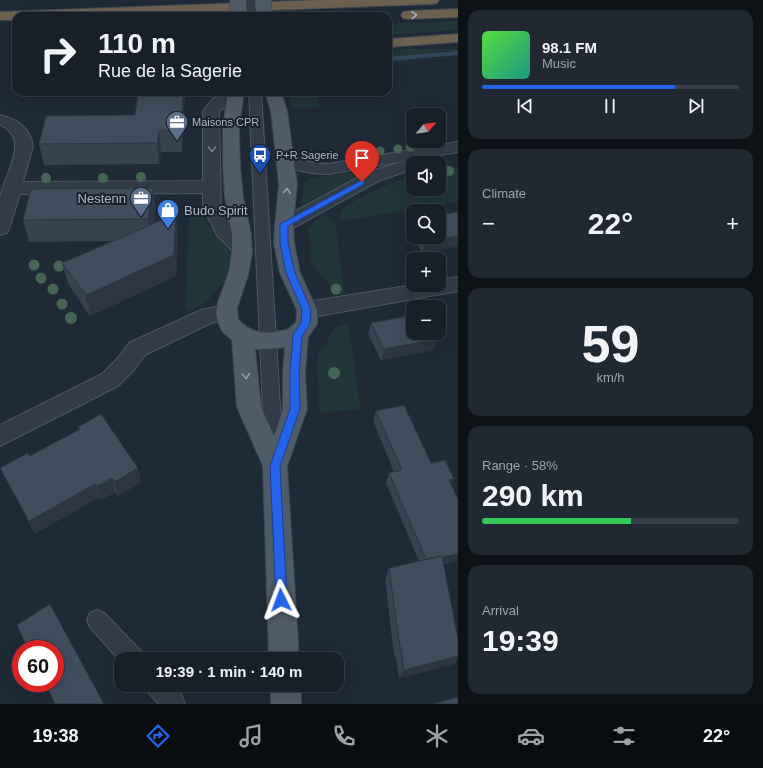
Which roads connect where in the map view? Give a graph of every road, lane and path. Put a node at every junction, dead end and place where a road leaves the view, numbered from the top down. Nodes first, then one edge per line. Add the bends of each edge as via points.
1 (238, 0) edge
2 (252, 0) edge
3 (263, 0) edge
4 (432, 0) edge
5 (108, 12) edge
6 (238, 12) edge
7 (252, 12) edge
8 (264, 12) edge
9 (458, 13) edge
10 (398, 15) dead end
11 (0, 16) edge
12 (12, 16) edge
13 (458, 38) edge
14 (392, 43) edge
15 (229, 96) edge
16 (235, 96) edge
17 (255, 96) edge
18 (274, 96) edge
19 (0, 120) edge
20 (458, 147) edge
21 (458, 157) edge
22 (285, 158) junction
23 (446, 159) edge
24 (406, 166) edge
25 (212, 187) junction
26 (13, 188) junction
27 (284, 224) junction
28 (0, 229) edge
29 (242, 249) junction
30 (458, 284) edge
31 (307, 310) junction
32 (226, 313) junction
33 (297, 335) junction
34 (243, 337) junction
35 (269, 341) junction
36 (0, 436) edge
37 (275, 466) junction
38 (97, 620) dead end
39 (127, 652) edge
40 (284, 652) edge
41 (163, 692) edge
42 (286, 692) edge
43 (174, 704) edge
44 (286, 704) edge

1 - 6 main road, bridge
2 - 7 lane, bridge
3 - 8 main road, bridge
4 - 5 highway
10 -> 9 highway
11 - 12 highway
13 - 14 highway
15 -> 25 street via 211,111
16 - 29 main road via 231,128 233,190 241,221
17 - 35 lane
18 - 22 main road via 280,111
19 - 26 street via 14,126 25,139
20 - 22 street via 328,169 300,165
21 - 23 street
27 -> 22 main road via 288,184
24 - 27 street via 374,176
25 - 26 street
25 - 29 street via 212,208 218,223
26 - 28 street
27 - 31 main road via 284,243 290,273
29 - 32 main road via 238,279 229,296
30 - 31 street
31 - 33 main road via 306,324
32 - 34 main road via 230,324
32 - 36 street via 208,316 137,349 110,380
33 - 35 main road
33 - 37 main road via 295,409
34 - 35 main road
34 -> 37 main road via 249,407
35 - 37 lane
37 - 40 main road
38 - 39 lane
41 - 43 lane
42 - 44 main road

